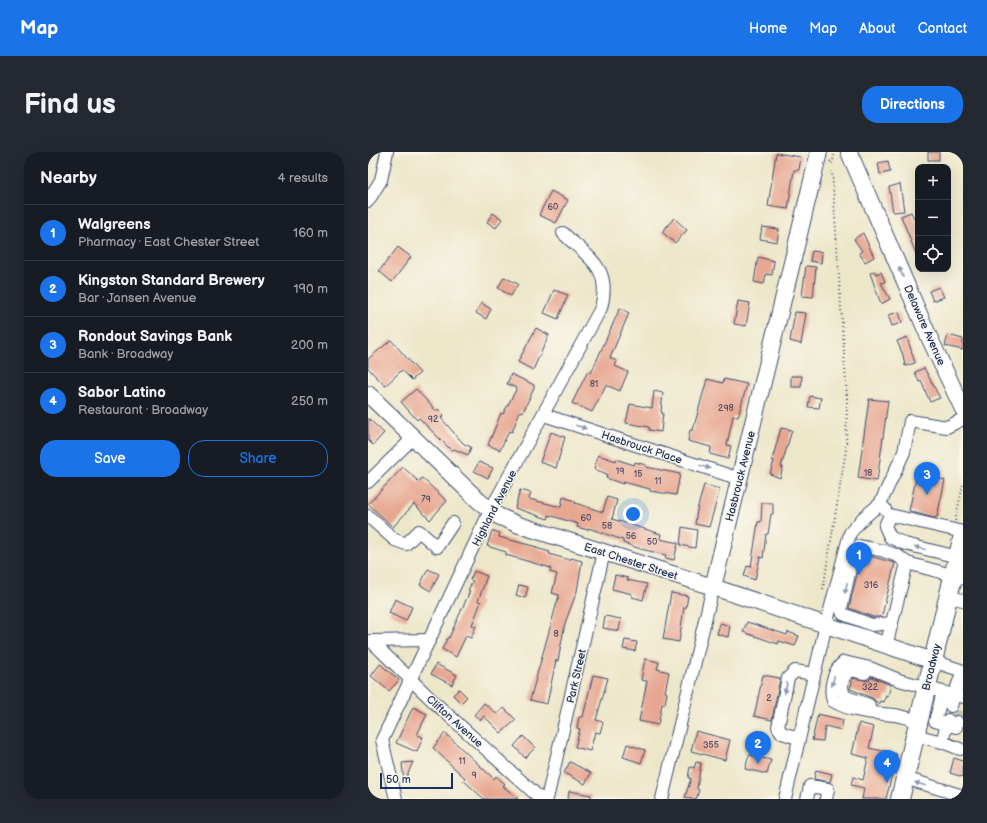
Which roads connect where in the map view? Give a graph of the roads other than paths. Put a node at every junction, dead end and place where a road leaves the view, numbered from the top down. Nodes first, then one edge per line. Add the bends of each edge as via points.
1 (387, 152) edge
2 (849, 152) edge
3 (824, 156) edge
4 (368, 201) edge
5 (563, 233) dead end
6 (958, 386) edge
7 (368, 394) edge
8 (963, 409) edge
9 (544, 415) junction
10 (963, 419) edge
11 (413, 438) junction
12 (740, 479) junction
13 (368, 482) edge
14 (880, 504) junction
15 (490, 511) junction
16 (890, 515) junction
17 (368, 516) edge
18 (453, 523) dead end
19 (963, 532) edge
20 (963, 535) edge
21 (604, 552) junction
22 (958, 557) junction
23 (907, 563) junction
24 (958, 577) edge
25 (713, 587) junction
26 (956, 599) edge
27 (892, 623) junction
28 (826, 625) junction
29 (430, 640) junction
30 (370, 641) edge
31 (886, 646) junction
32 (933, 661) junction
33 (963, 671) edge
34 (814, 674) junction
35 (411, 680) junction
36 (952, 698) edge
37 (917, 728) junction
38 (798, 738) junction
39 (942, 742) junction
40 (960, 749) dead end
41 (905, 778) junction
42 (963, 796) edge
43 (396, 799) edge
44 (541, 799) edge
45 (547, 799) edge
46 (662, 799) edge
47 (785, 799) edge
48 (807, 799) edge
49 (826, 799) edge
50 (900, 799) edge

1 - 4 street via 381,180
6 -> 2 main road, Delaware Avenue
3 - 12 main road, Hasbrouck Avenue
5 - 9 street, Highland Avenue via 600,268 604,278 604,294 601,308
6 - 8 main road, Delaware Avenue
7 - 11 main road, East Chester Street
9 -> 12 street, Hasbrouck Place
9 - 15 street, Highland Avenue
10 - 14 street via 947,427 910,421 904,452
11 - 13 street
11 - 15 main road, East Chester Street
12 - 25 main road, Hasbrouck Avenue
14 - 16 street
14 - 28 street via 850,533
15 - 21 main road, East Chester Street via 519,525
15 - 29 street, Highland Avenue
16 - 19 street
22 -> 16 street via 905,544 890,537 885,526
17 - 18 street via 395,540 406,544 419,531 437,547
20 - 22 highway, Broadway
21 - 25 main road, East Chester Street
21 - 45 street, Park Street
22 - 24 highway, Broadway
23 - 24 street
23 - 27 street
23 -> 27 street via 891,554 860,546 853,556 841,609 843,614 872,625
24 - 26 highway, Broadway
25 - 28 main road, East Chester Street
25 - 46 street, Hasbrouck Avenue
26 - 32 highway, Broadway
27 - 31 street
28 - 31 main road, East Chester Street
28 - 34 street
29 - 30 street, Clifton Avenue
29 - 35 street, Highland Avenue
30 - 35 street, Clifton Avenue
31 - 32 main road, East Chester Street
32 - 33 street
32 - 36 highway, Broadway
33 - 36 street
34 - 38 street
34 -> 38 street via 795,671 788,678 778,727 782,733
35 - 43 street, Highland Avenue via 382,740
35 - 44 street, Clifton Avenue
36 - 37 highway, Broadway
36 -> 37 street via 878,672 848,672 844,677 844,695 852,701 888,710
36 - 39 street via 935,721 951,722
37 - 39 street
37 - 41 highway, Broadway
38 - 47 street
39 - 40 street
42 -> 41 street
41 - 50 highway, Broadway
48 - 49 street via 810,786 828,790

